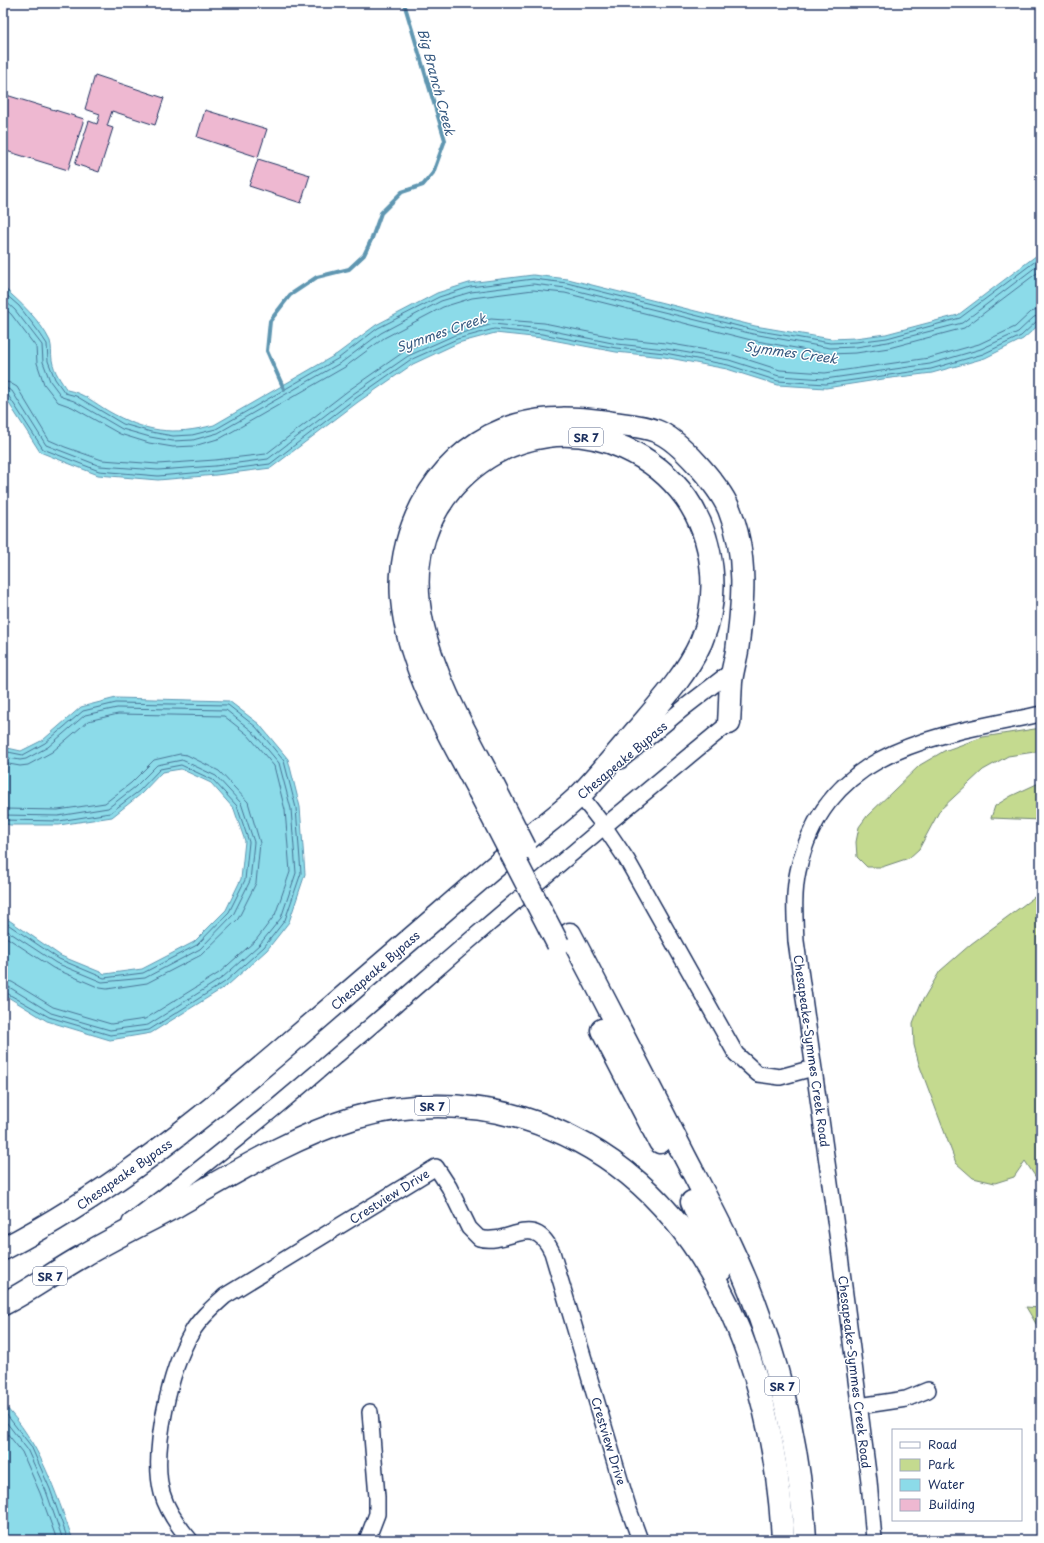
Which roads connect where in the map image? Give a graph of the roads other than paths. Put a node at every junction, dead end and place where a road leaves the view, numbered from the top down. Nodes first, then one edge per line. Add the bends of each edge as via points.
1 (733, 670) junction
2 (1041, 714) edge
3 (729, 723) joint
4 (485, 786) junction
5 (580, 795) junction
6 (604, 826) junction
7 (564, 939) junction
8 (812, 1068) junction
9 (3, 1249) edge
10 (85, 1254) junction
11 (9, 1301) edge
12 (730, 1306) junction
13 (928, 1390) dead end
14 (860, 1406) junction
15 (370, 1412) dead end
16 (190, 1540) edge
17 (367, 1540) edge
18 (640, 1540) edge
19 (783, 1540) edge
20 (805, 1540) edge
21 (874, 1540) edge

1 - 3 main road
1 - 4 main road via 744,583 740,545 719,490 692,459 658,431 594,420 539,420 495,433 475,444 457,459 429,493 409,533 402,574 402,600 406,624 421,673 437,710
1 - 5 street, Chesapeake Bypass
2 - 8 street, Chesapeake-Symmes Creek Road via 935,736 893,752 872,762 854,776 824,809 803,850 795,895 796,941
3 - 6 street
4 - 5 main road, SR 7 via 428,646 419,607 420,554 434,515 445,497 472,469 489,456 532,438 558,434 580,436 624,447 664,473 681,490 696,512 706,535 712,584 707,623 694,654 662,701
4 - 7 main road, SR 7, bridge
5 - 6 street
5 - 9 main road, Chesapeake Bypass / SR 7 via 183,1132 80,1206
6 - 8 street via 627,860 736,1054 758,1074 780,1077
6 - 10 street via 266,1115 172,1190
7 - 12 main road via 697,1212 725,1279
7 - 20 main road, SR 7 via 724,1234 760,1317 784,1395 794,1440
8 - 14 street, Chesapeake-Symmes Creek Road via 820,1106
10 - 11 main road, SR 7
10 - 12 main road, SR 7 via 282,1147 333,1125 357,1117 404,1108 480,1108 510,1114 558,1130 589,1146 623,1169 643,1186 676,1222 705,1262
12 - 19 main road, SR 7 via 745,1346 776,1461
13 - 14 street via 906,1398
14 - 21 street, Chesapeake-Symmes Creek Road
15 - 17 street via 377,1497 376,1514
16 - 18 street, Crestview Drive via 171,1515 162,1495 159,1457 169,1394 177,1366 192,1331 225,1296 436,1167 469,1228 479,1238 494,1239 530,1230 548,1242

